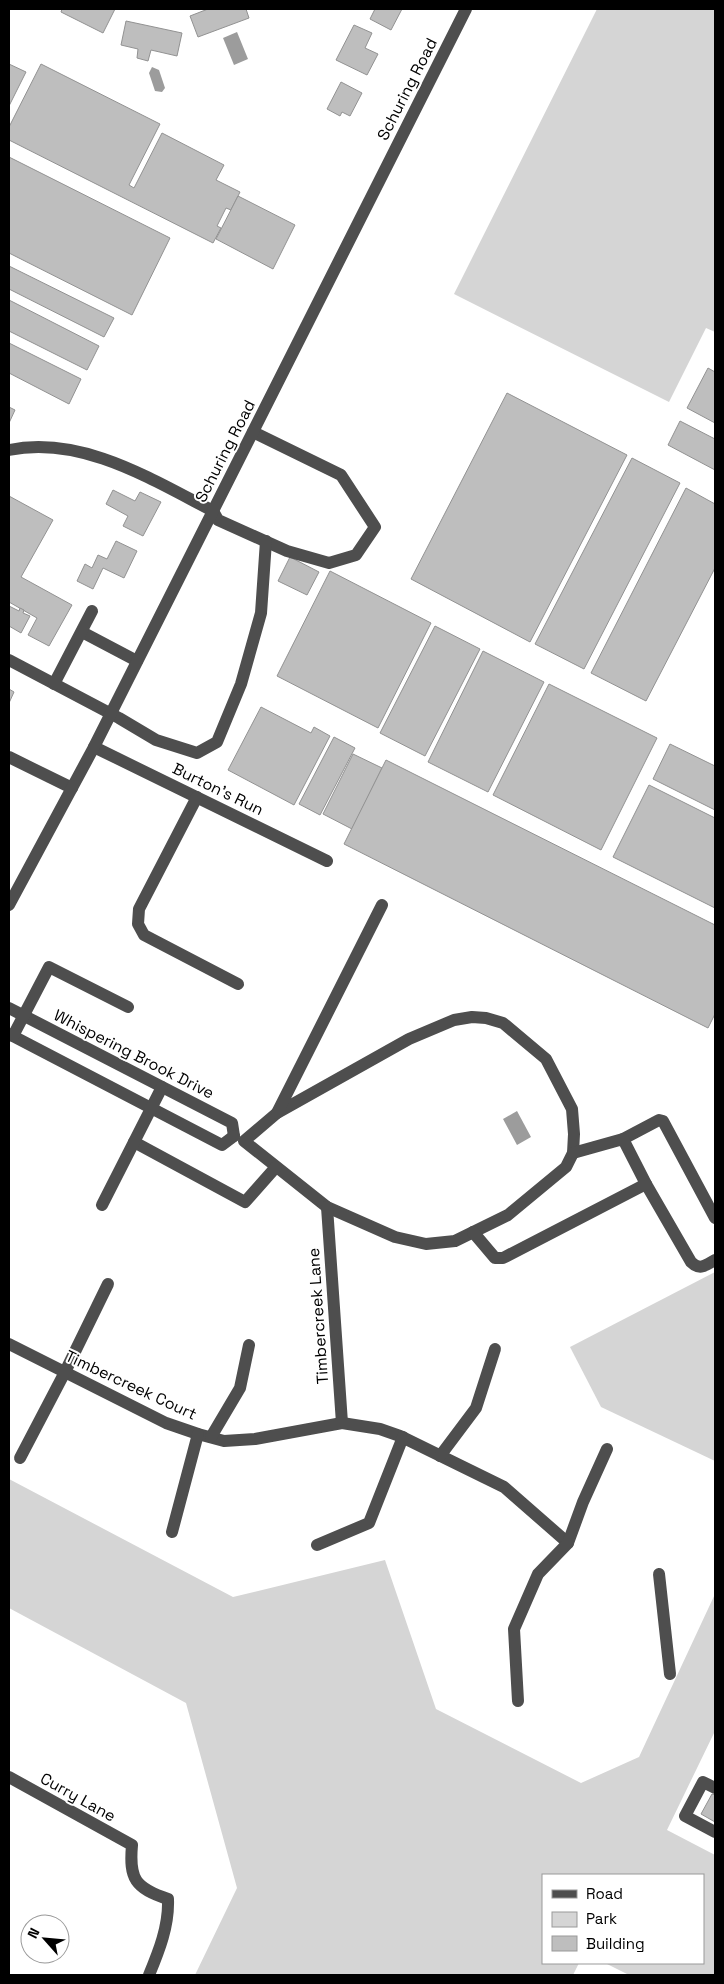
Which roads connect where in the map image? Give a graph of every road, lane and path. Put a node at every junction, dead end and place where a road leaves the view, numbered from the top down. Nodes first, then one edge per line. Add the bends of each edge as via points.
1 (466, 9) edge
2 (253, 432) junction
3 (9, 450) edge
4 (213, 511) junction
5 (266, 541) junction
6 (92, 611) dead end
7 (82, 632) junction
8 (9, 660) edge
9 (137, 661) junction
10 (54, 684) junction
11 (111, 714) junction
12 (94, 747) junction
13 (9, 757) edge
14 (72, 788) junction
15 (197, 797) junction
16 (327, 860) dead end
17 (9, 905) edge
18 (382, 905) dead end
19 (238, 984) dead end
20 (128, 1007) dead end
21 (9, 1008) edge
22 (24, 1016) junction
23 (11, 1035) edge
24 (162, 1087) junction
25 (151, 1107) junction
26 (277, 1113) junction
27 (239, 1139) junction
28 (623, 1139) junction
29 (134, 1142) junction
30 (572, 1153) junction
31 (276, 1167) junction
32 (646, 1184) junction
33 (102, 1205) dead end
34 (327, 1207) junction
35 (715, 1218) edge
36 (473, 1232) junction
37 (715, 1260) edge
38 (108, 1284) dead end
39 (9, 1344) edge
40 (249, 1345) dead end
41 (495, 1349) dead end
42 (65, 1372) junction
43 (342, 1423) junction
44 (204, 1436) junction
45 (403, 1437) junction
46 (607, 1449) dead end
47 (440, 1456) junction
48 (20, 1458) dead end
49 (172, 1532) dead end
50 (568, 1543) junction
51 (317, 1546) dead end
52 (659, 1574) dead end
53 (670, 1674) dead end
54 (518, 1702) dead end
55 (9, 1778) edge
56 (715, 1788) edge
57 (715, 1832) edge
58 (148, 1975) edge

1 - 2 street, Schuring Road
2 - 4 street, Schuring Road
2 - 5 street via 341,475 375,527 356,555 329,563 287,551
3 - 4 street via 52,446 108,460
4 - 5 street via 218,520
4 - 9 street, Schuring Road
5 - 11 street via 261,613 241,684 217,742 197,753 156,740
6 - 7 street
7 - 9 street
7 - 10 street
8 - 10 street
9 - 11 street, Schuring Road
10 - 11 street
11 - 12 street, Schuring Road
12 - 14 street, Schuring Road
12 - 15 street, Burton's Run
13 - 14 street
14 - 17 street, Schuring Road
15 - 16 street, Burton's Run
15 - 19 street via 139,909 138,924 144,936
18 - 26 street
20 - 22 street via 49,967
21 - 22 street, Whispering Brook Drive
22 - 23 street
22 - 24 street, Whispering Brook Drive
23 - 25 street
24 - 25 street
24 - 27 street, Whispering Brook Drive via 232,1123
25 - 27 street via 222,1145
25 - 29 street
26 - 27 street
26 - 30 street via 409,1038 454,1020 486,1018 503,1023 546,1059 572,1109
27 - 31 street, Whispering Brook Drive
28 - 30 street
28 - 32 street
28 - 35 street via 659,1120 663,1121
29 - 31 street via 244,1202
29 - 33 street
30 - 36 street, Whispering Brook Drive via 566,1167 508,1215
31 - 34 street, Whispering Brook Drive
32 - 36 street via 503,1258 490,1254
32 - 37 street via 691,1262 701,1268
34 - 36 street, Whispering Brook Drive via 395,1237 426,1244 455,1241
34 - 43 street, Timbercreek Lane
38 - 42 street
39 - 42 street, Timbercreek Court
40 - 44 street via 240,1388
41 - 47 street via 476,1408
42 - 44 street, Timbercreek Court via 166,1423
42 - 48 street
43 - 44 street, Timbercreek Court via 255,1439 224,1441
43 - 45 street, Timbercreek Court via 380,1429
44 - 49 street
45 - 47 street, Timbercreek Court
45 - 51 street via 369,1523
46 - 50 street
47 - 50 street, Timbercreek Court via 504,1488
50 - 54 street via 538,1574 514,1629
52 - 53 street
55 - 58 street, Curry Lane via 132,1845 130,1866 135,1880 152,1894 168,1899 160,1950
56 - 57 street via 703,1782 685,1816

